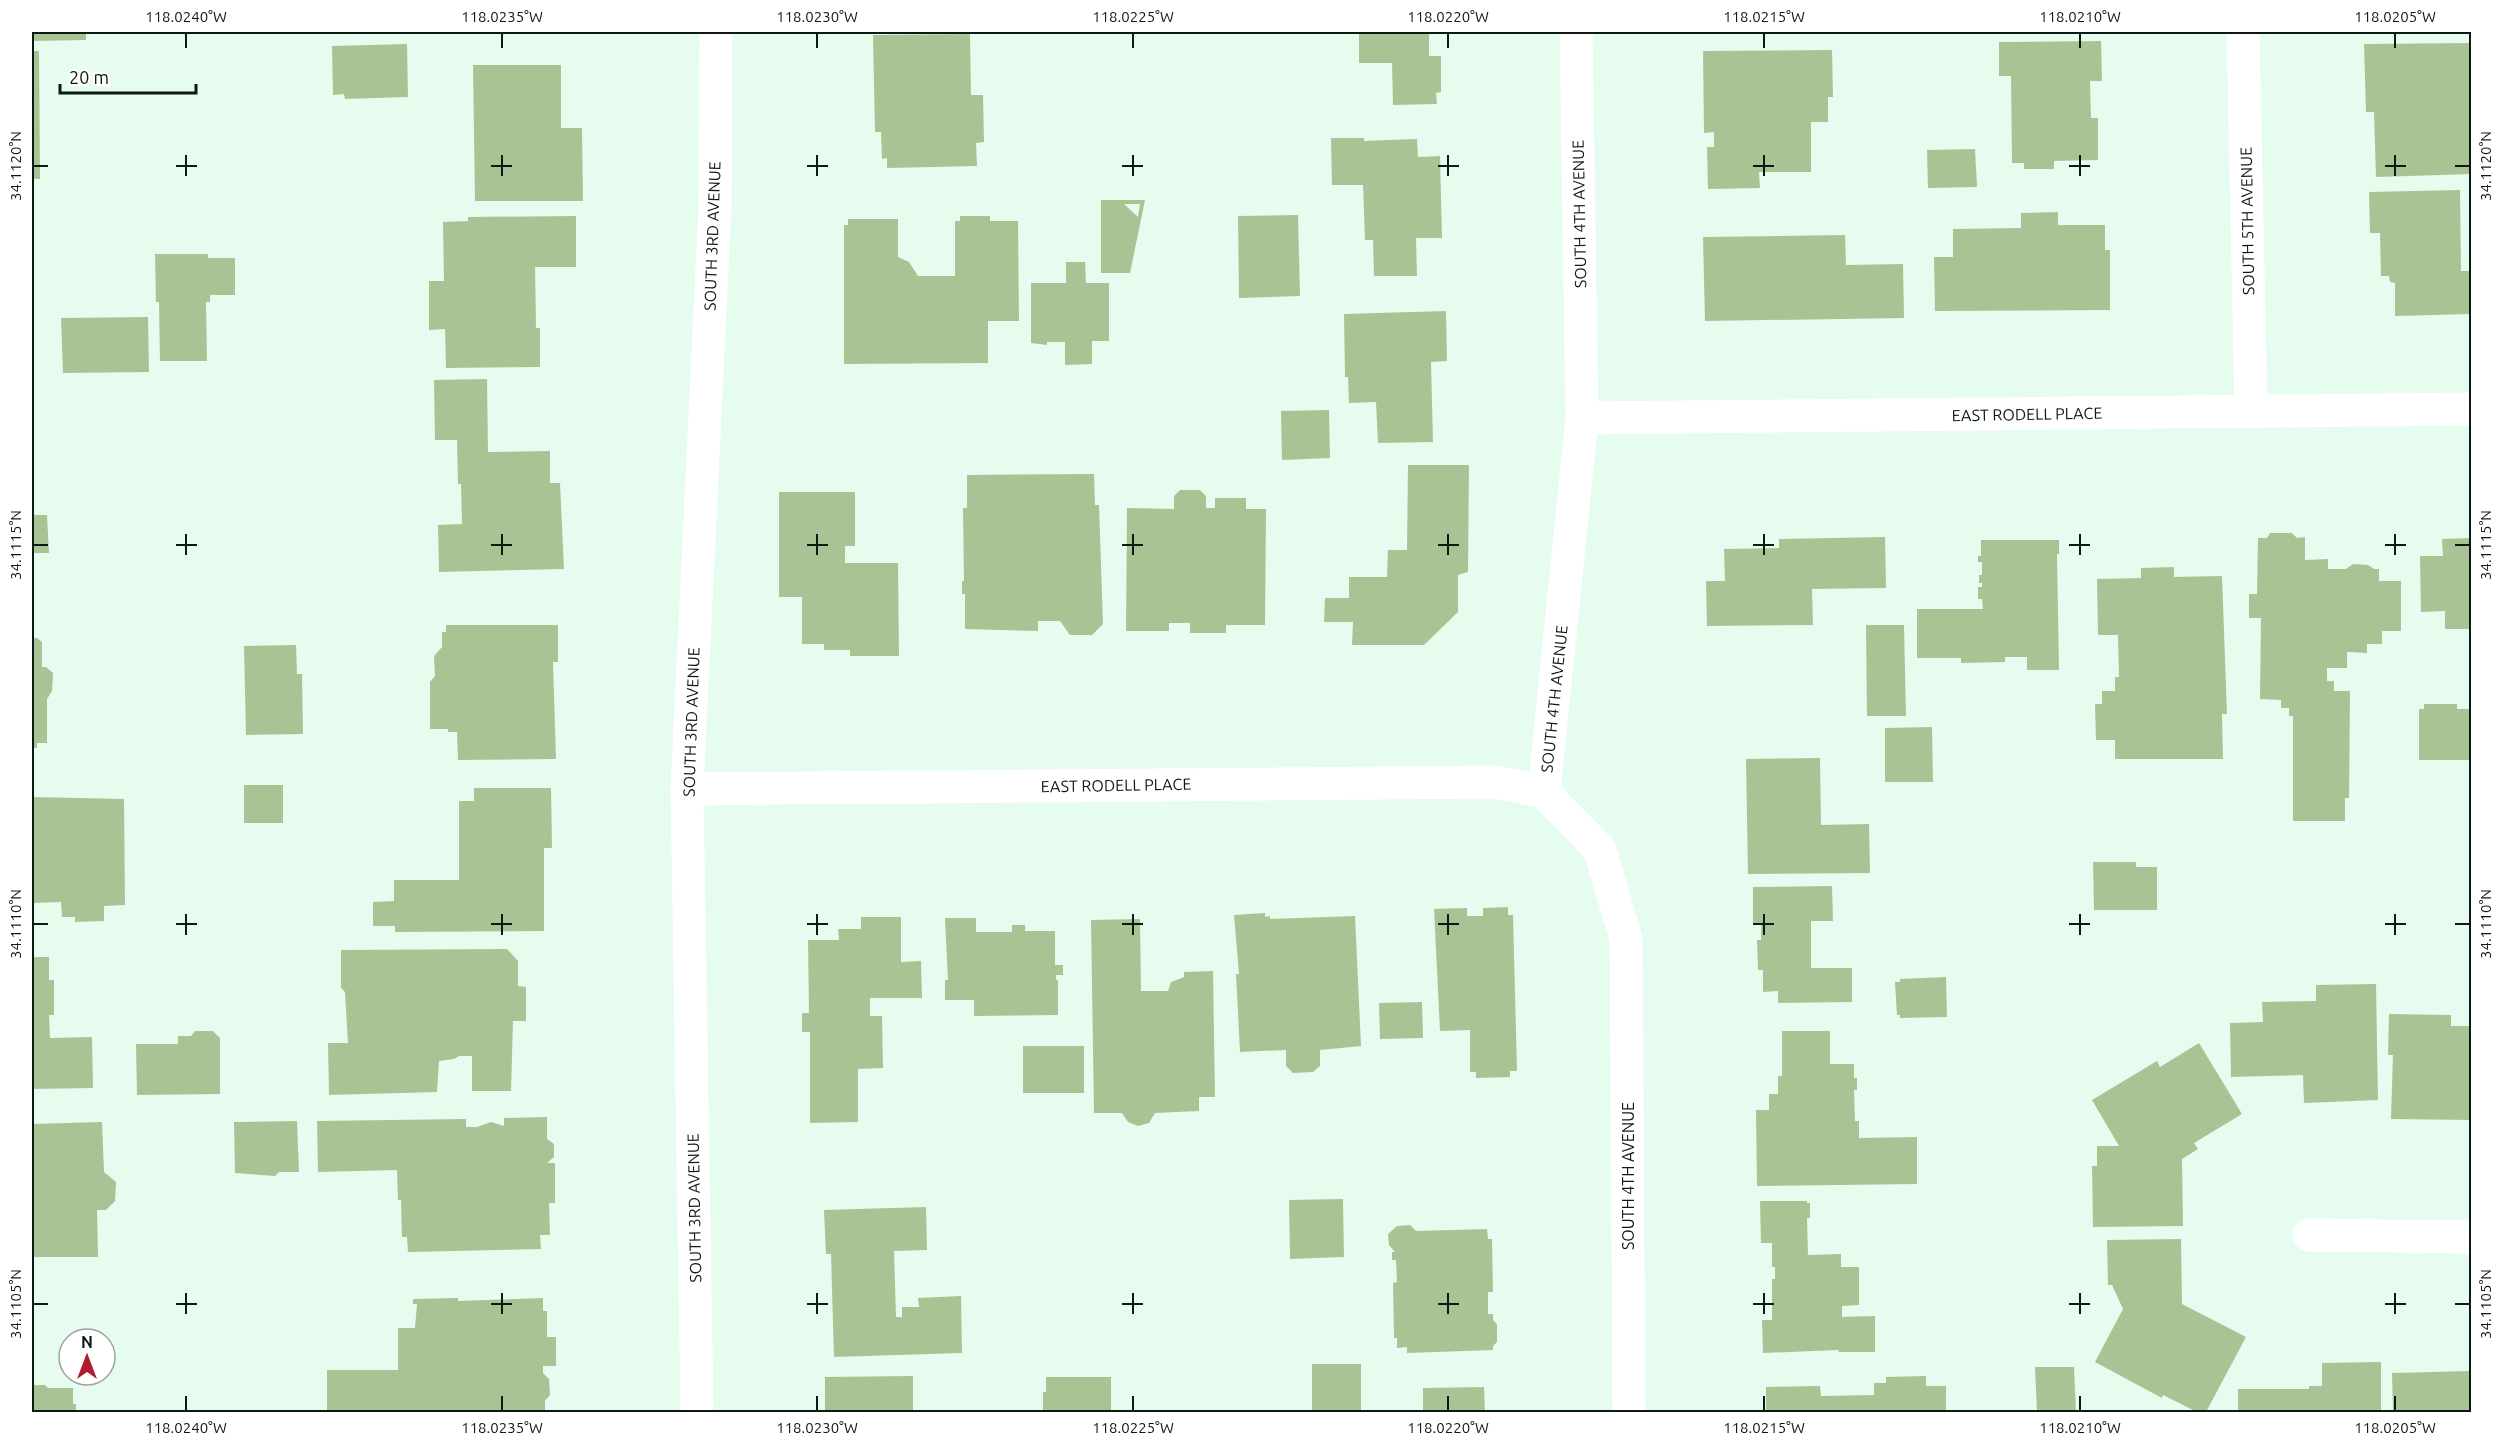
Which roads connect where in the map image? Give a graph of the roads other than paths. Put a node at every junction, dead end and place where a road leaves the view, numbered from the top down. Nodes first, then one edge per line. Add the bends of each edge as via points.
1 (716, 32) edge
2 (1576, 32) edge
3 (2243, 32) edge
4 (2472, 409) edge
5 (2251, 411) junction
6 (1582, 418) junction
7 (687, 789) junction
8 (1544, 792) junction
9 (2309, 1235) dead end
10 (2472, 1237) edge
11 (697, 1413) edge
12 (1629, 1413) edge

1 - 7 street, SOUTH 3RD AVENUE via 715,207
2 - 6 street, SOUTH 4TH AVENUE
3 - 5 street, SOUTH 5TH AVENUE
4 - 5 street, EAST RODELL PLACE
5 - 6 street, EAST RODELL PLACE
6 - 8 street, SOUTH 4TH AVENUE
7 - 8 street, EAST RODELL PLACE via 1496,782
7 - 11 street, SOUTH 3RD AVENUE
8 - 12 street, SOUTH 4TH AVENUE via 1600,850 1626,939
9 - 10 street

